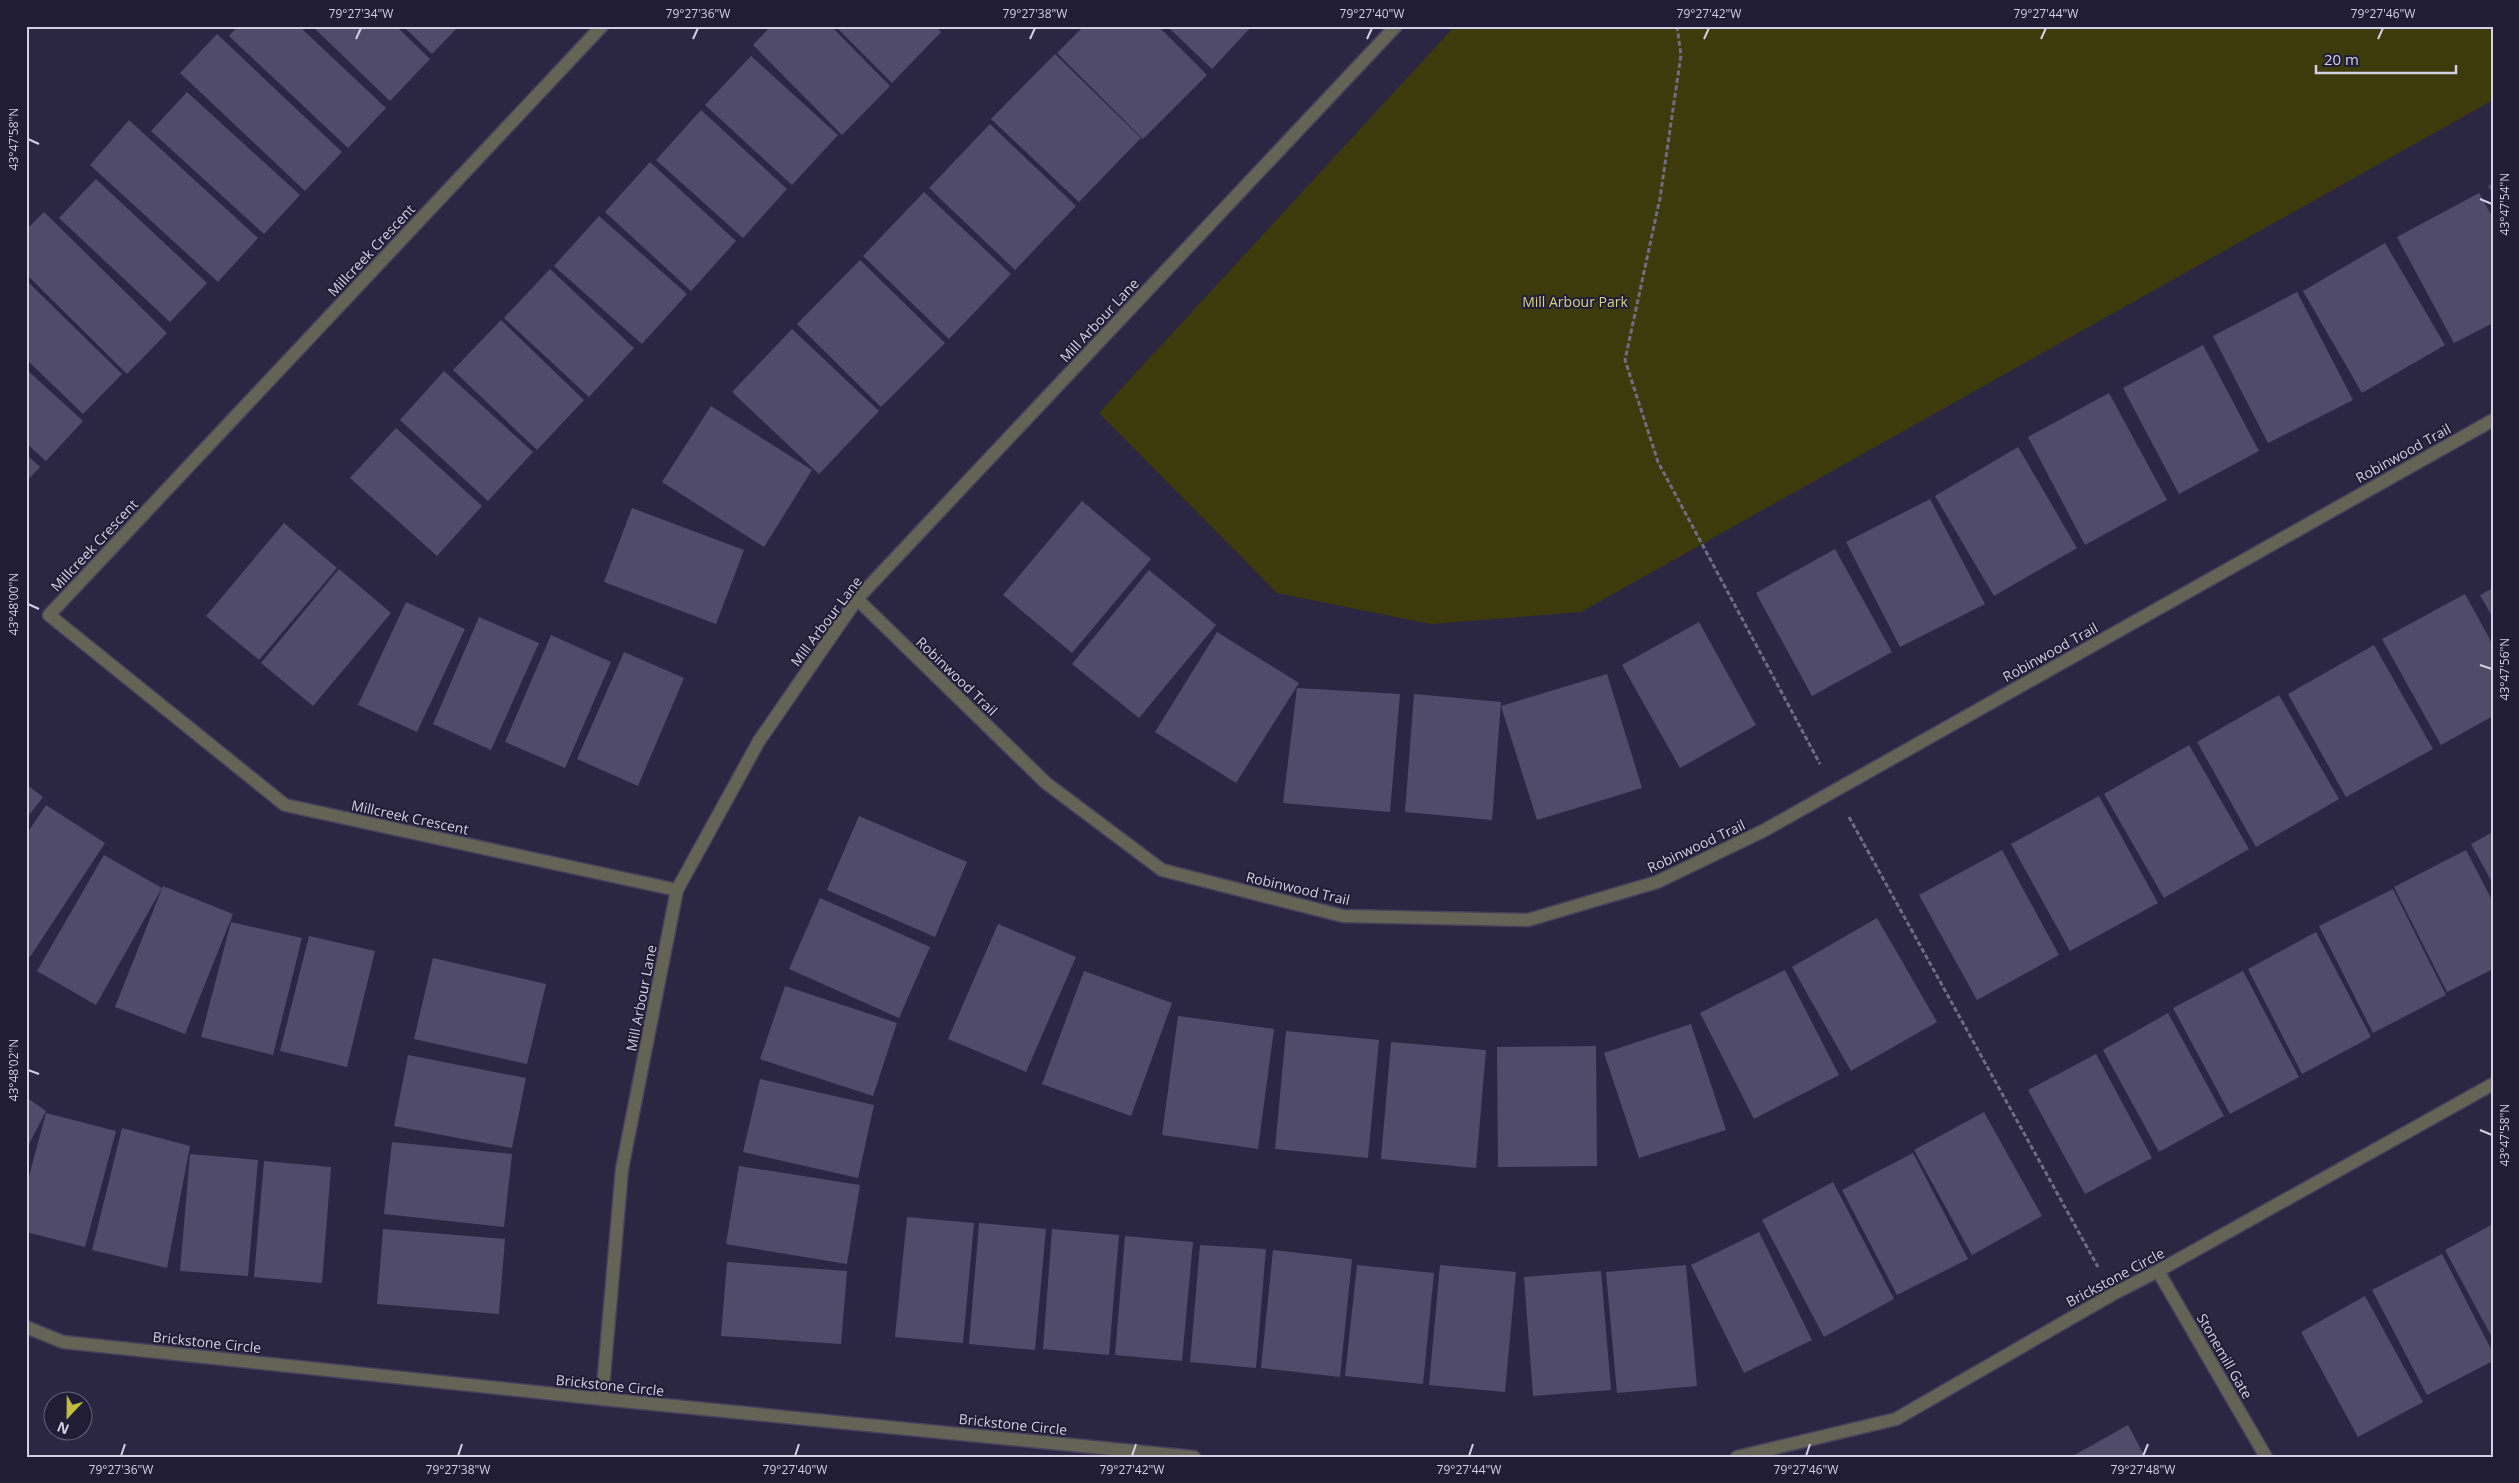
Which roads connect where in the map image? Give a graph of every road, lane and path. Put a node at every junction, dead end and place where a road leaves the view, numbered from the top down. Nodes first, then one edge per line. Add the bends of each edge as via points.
1 (602, 26) edge
2 (1396, 26) edge
3 (1677, 26) edge
4 (2493, 420) edge
5 (857, 600) junction
6 (1834, 791) junction
7 (677, 890) junction
8 (2493, 1084) edge
9 (2158, 1271) junction
10 (2113, 1294) junction
11 (26, 1326) edge
12 (602, 1399) junction
13 (1194, 1457) edge
14 (1737, 1457) edge
15 (2266, 1457) edge

1 - 7 street, Millcreek Crescent via 49,615 285,805
2 - 5 street, Mill Arbour Lane
3 - 6 path via 1681,56 1660,198 1625,360 1658,462
4 - 6 street, Robinwood Trail
5 - 6 street, Robinwood Trail via 1046,783 1162,870 1343,916 1528,920 1657,882 1764,831
5 - 7 street, Mill Arbour Lane via 758,741
6 - 10 path
7 - 12 street, Mill Arbour Lane via 622,1169
8 - 9 street, Brickstone Circle
9 - 10 street, Brickstone Circle
9 - 15 street, Stonemill Gate
10 - 14 street, Brickstone Circle via 1896,1419
11 - 12 street, Brickstone Circle via 63,1342
12 - 13 street, Brickstone Circle

